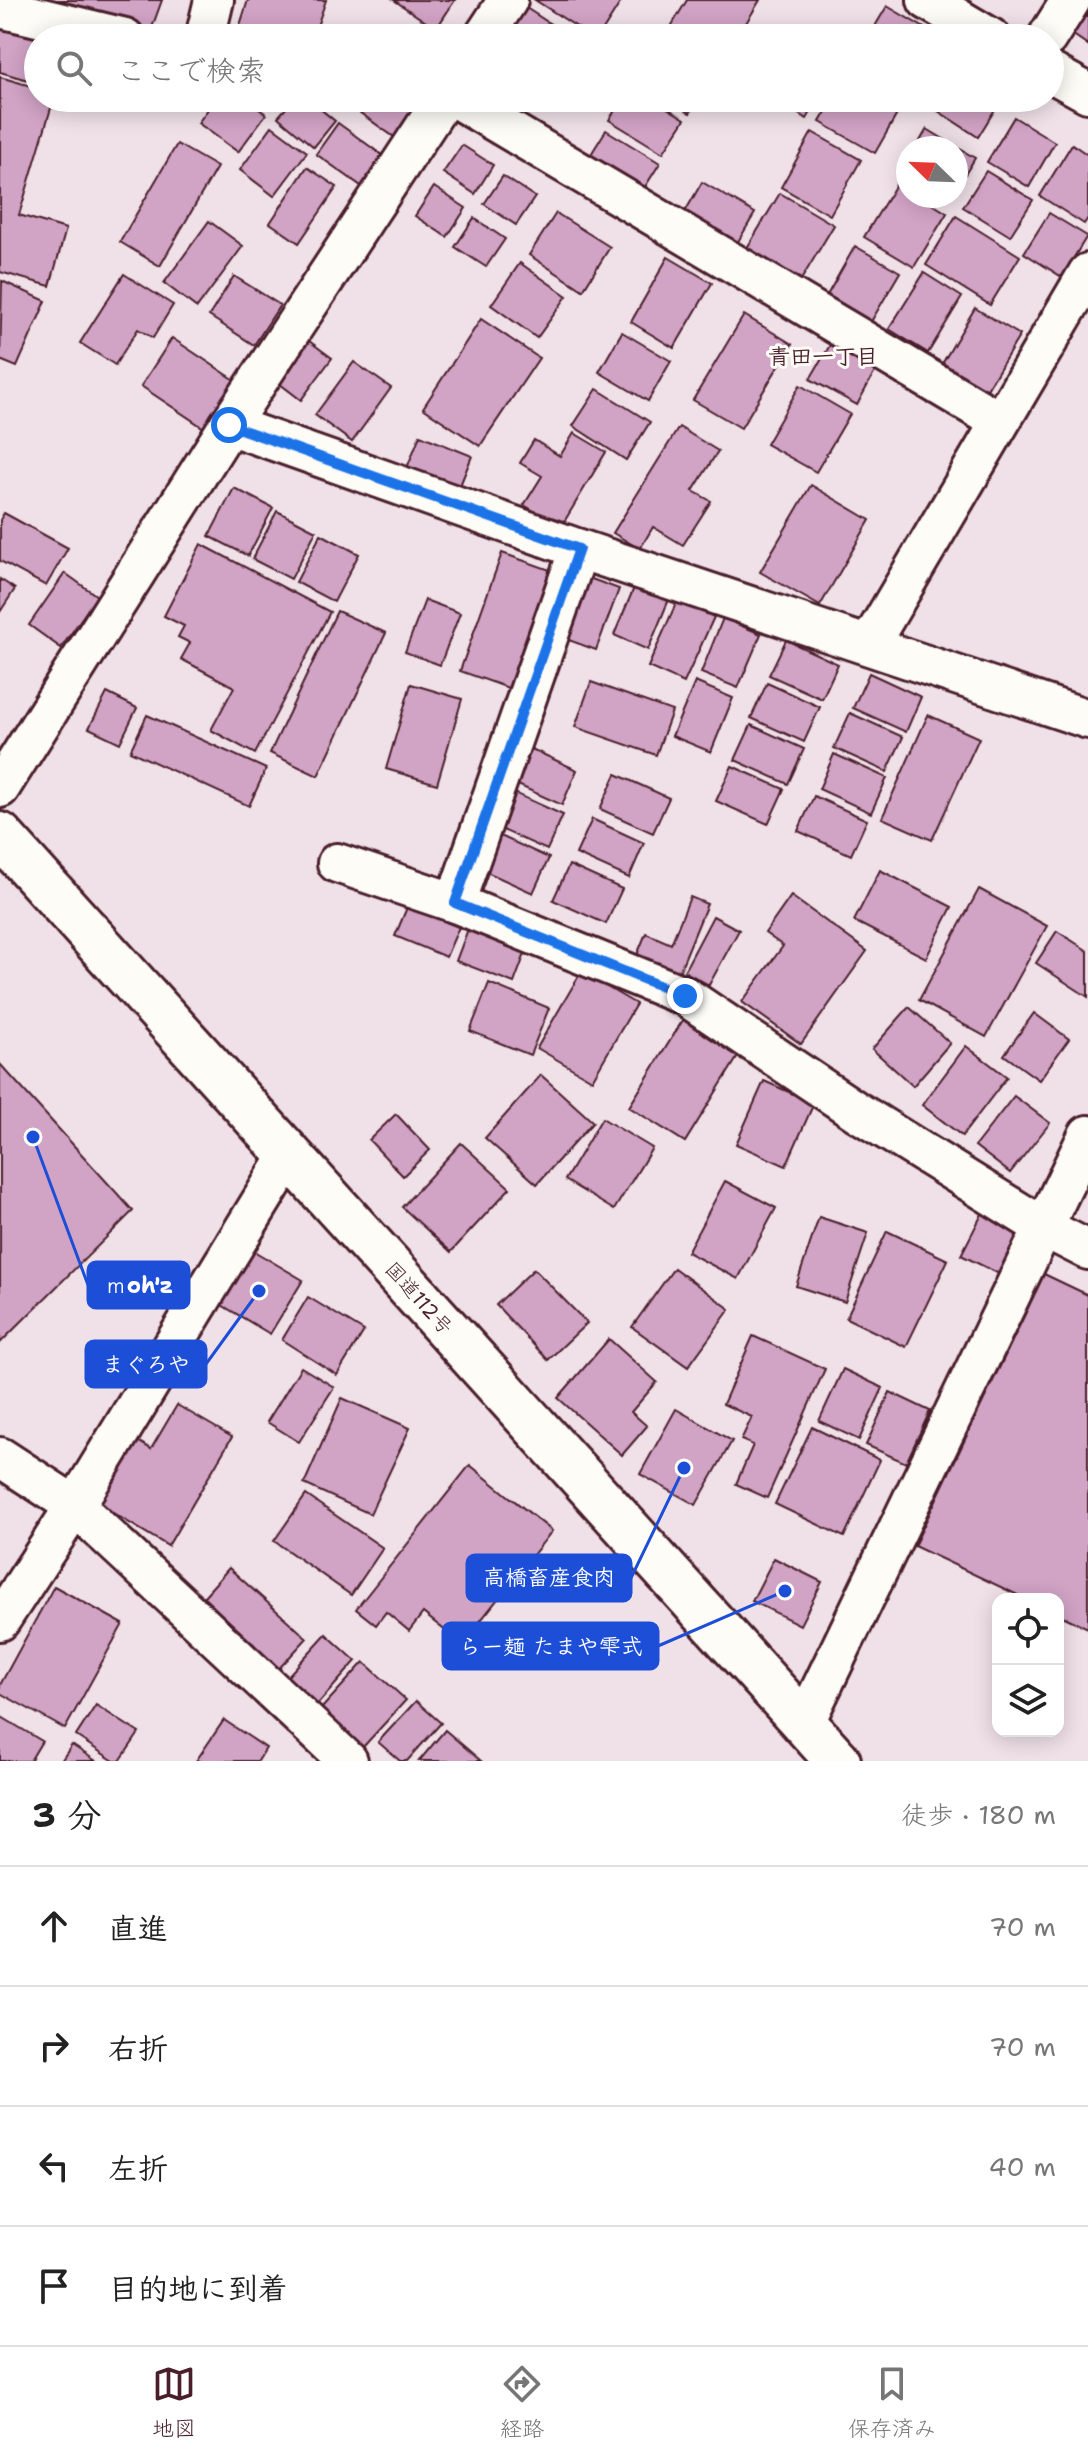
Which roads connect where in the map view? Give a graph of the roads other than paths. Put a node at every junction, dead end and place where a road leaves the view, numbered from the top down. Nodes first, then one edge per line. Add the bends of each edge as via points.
1 (214, 0) edge
2 (508, 0) edge
3 (927, 0) edge
4 (1071, 0) edge
5 (0, 8) edge
6 (67, 24) edge
7 (208, 24) edge
8 (492, 24) edge
9 (967, 24) edge
10 (1056, 24) edge
11 (1064, 80) edge
12 (1088, 93) edge
13 (435, 112) edge
14 (479, 112) edge
15 (1088, 273) edge
16 (999, 421) junction
17 (229, 425) junction
18 (579, 549) junction
19 (869, 645) junction
20 (1088, 719) edge
21 (0, 788) edge
22 (0, 835) edge
23 (337, 863) dead end
24 (455, 903) junction
25 (1088, 1135) edge
26 (290, 1154) junction
27 (1043, 1227) junction
28 (1088, 1250) edge
29 (0, 1457) edge
30 (75, 1506) junction
31 (0, 1621) edge
32 (804, 1724) junction
33 (348, 1761) edge
34 (838, 1761) edge

1 - 7 street
2 - 8 street
3 - 9 street
4 - 10 street
5 - 6 street
11 - 12 street
13 - 17 street
14 - 16 street
15 - 16 street
16 - 19 street
17 - 18 street
17 - 21 street
18 - 19 street
18 - 24 street
19 - 20 street
22 - 26 highway, 国道112号
23 - 24 street
24 - 27 street via 685,996
25 - 27 street
26 - 30 street
26 - 32 highway, 国道112号
27 - 28 street
27 - 32 street
29 - 30 street
30 - 31 street
30 - 33 street
32 - 34 highway, 国道112号

